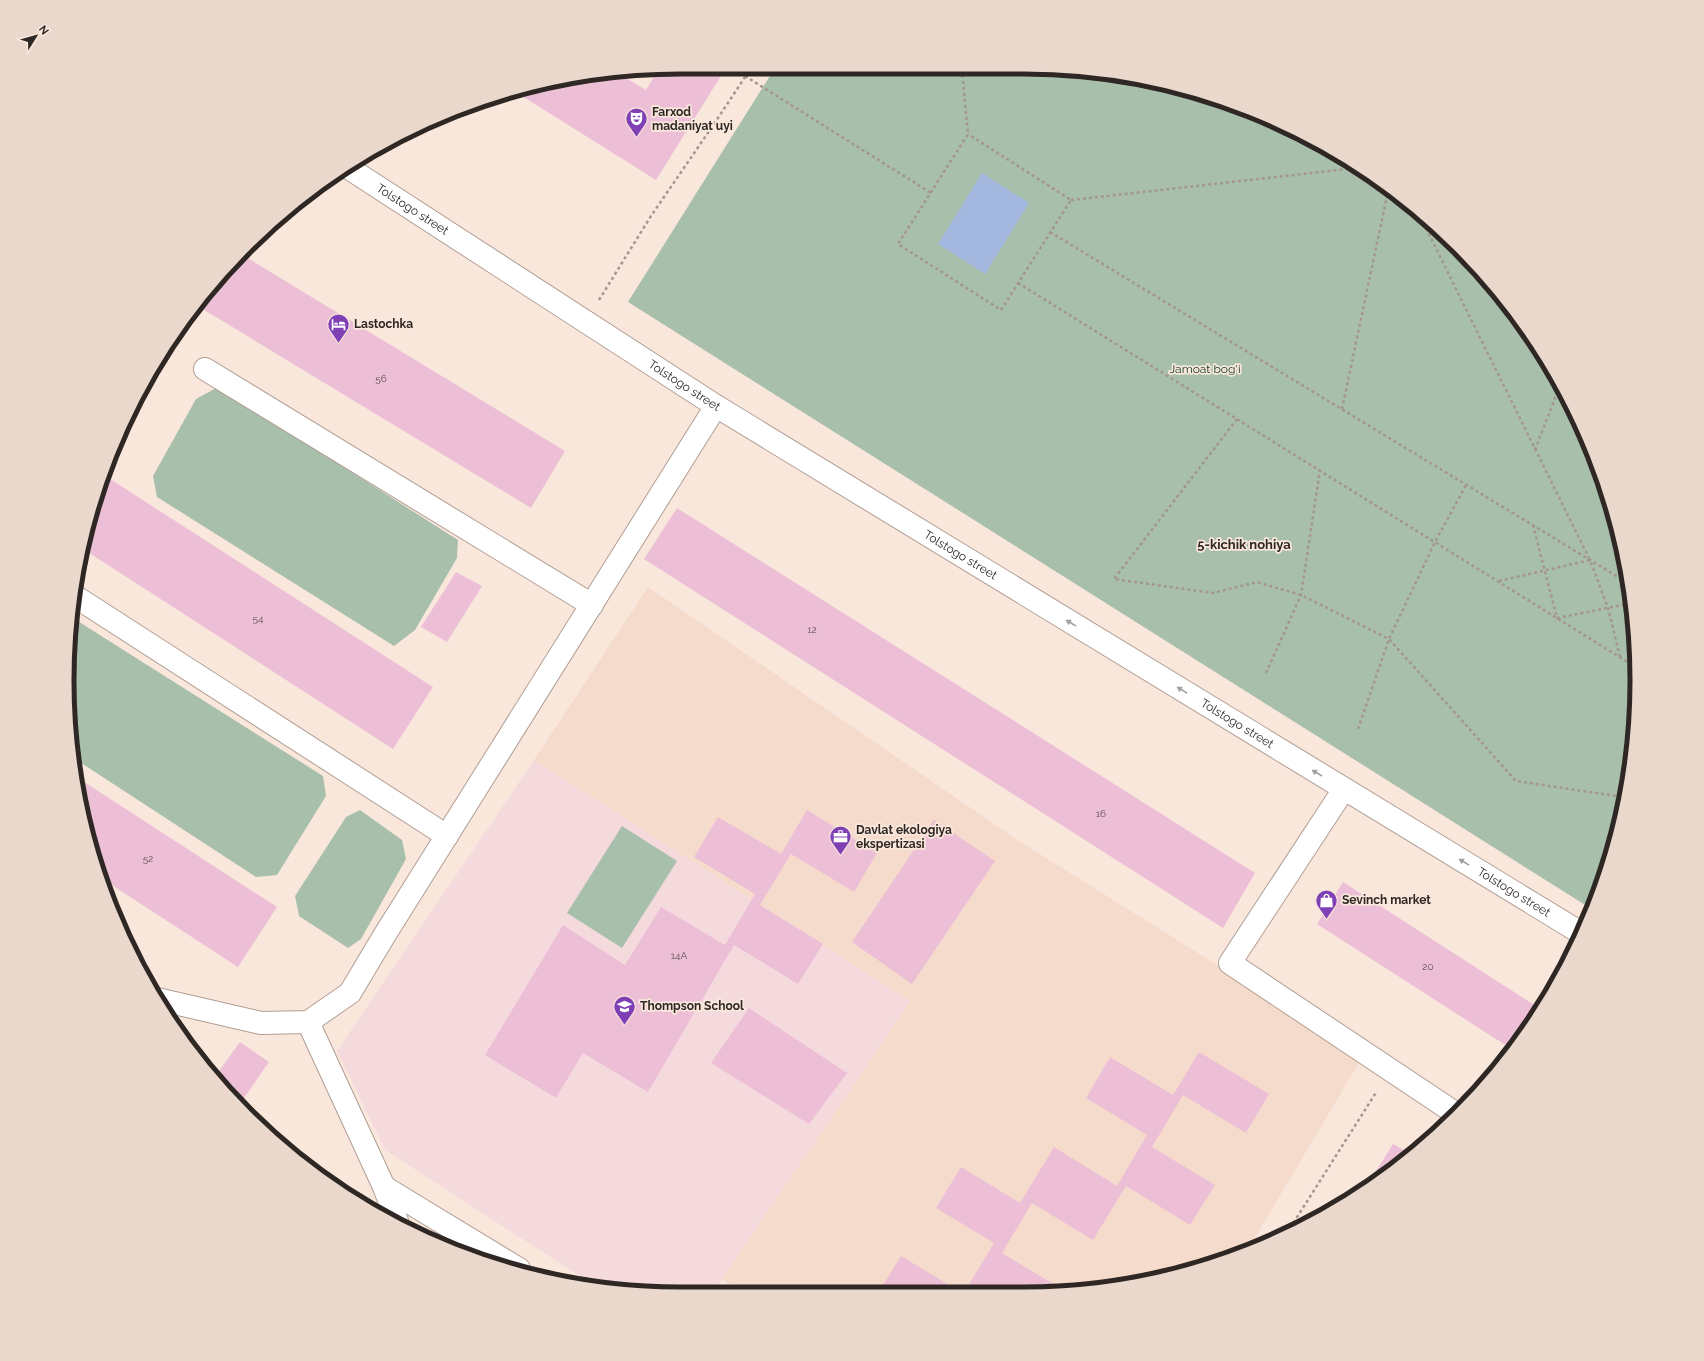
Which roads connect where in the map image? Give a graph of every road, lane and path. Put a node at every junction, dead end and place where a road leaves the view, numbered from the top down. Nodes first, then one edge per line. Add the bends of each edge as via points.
1 (962, 74) edge
2 (745, 76) joint
3 (968, 134) junction
4 (1349, 169) edge
5 (353, 171) edge
6 (931, 193) junction
7 (1387, 195) edge
8 (1071, 200) junction
9 (1426, 227) edge
10 (1050, 232) junction
11 (1018, 283) junction
12 (586, 322) junction
13 (205, 369) dead end
14 (1557, 393) edge
15 (716, 406) junction
16 (1342, 409) junction
17 (1237, 418) junction
18 (1535, 450) junction
19 (1320, 470) junction
20 (1466, 485) junction
21 (1533, 525) junction
22 (1435, 542) junction
23 (1590, 560) junction
24 (1545, 570) junction
25 (1621, 579) edge
26 (1498, 581) junction
27 (1301, 595) junction
28 (79, 599) edge
29 (1625, 604) edge
30 (592, 605) junction
31 (1608, 608) junction
32 (1557, 618) junction
33 (1389, 639) junction
34 (1620, 657) junction
35 (1630, 663) edge
36 (1266, 673) dead end
37 (1358, 729) dead end
38 (1344, 790) junction
39 (1618, 796) edge
40 (447, 836) junction
41 (1576, 930) edge
42 (166, 1001) edge
43 (308, 1022) junction
44 (1391, 1069) junction
45 (1451, 1110) edge
46 (384, 1187) junction
47 (395, 1215) edge
48 (1293, 1223) edge
49 (505, 1261) edge

1 - 3 path
2 - 6 path
2 - 12 path via 651,216
3 - 6 path
3 - 8 path
4 - 8 path
5 - 12 street, Tolstogo street
6 - 11 path via 898,244 1001,310
7 - 16 path
8 - 10 path
9 - 18 path
10 - 11 path
10 - 16 path
11 - 17 path
12 - 15 street, Tolstogo street
13 - 30 street
14 - 18 path
15 - 30 street
38 -> 15 street, Tolstogo street
16 - 20 path
17 - 19 path
17 - 27 path via 1114,579 1213,593 1256,582
18 - 23 path
19 - 22 path
19 - 27 path
20 - 21 path
20 - 22 path
21 - 23 path
21 - 24 path
22 - 26 path
22 - 33 path
23 - 24 path
23 - 25 path
23 - 31 path
24 - 26 path
24 - 32 path
26 - 32 path
27 - 33 path
27 - 36 path
28 - 40 street
29 - 31 path
30 - 40 street
31 - 32 path
31 - 34 path
32 - 34 path
33 - 37 path
33 - 39 path via 1516,781
34 - 35 path
41 -> 38 street, Tolstogo street
38 - 44 street via 1230,963
40 - 43 street via 350,993
42 - 43 street via 262,1023
43 - 46 street
44 - 45 street
44 - 48 path
46 - 47 street
46 - 49 street

